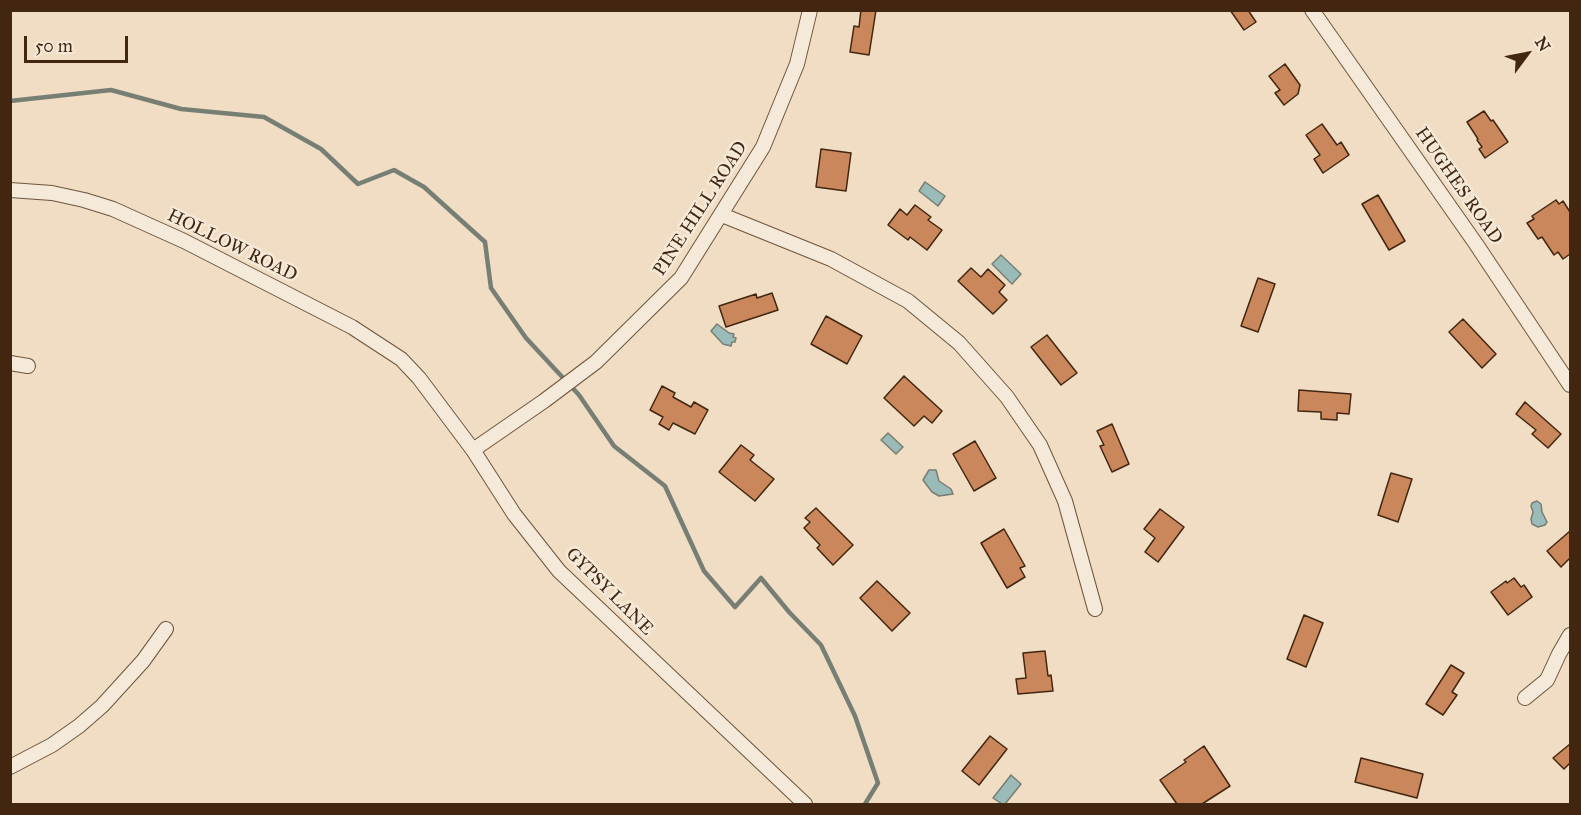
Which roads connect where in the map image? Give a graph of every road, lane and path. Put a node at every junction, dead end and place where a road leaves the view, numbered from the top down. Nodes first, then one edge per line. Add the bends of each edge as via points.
1 (810, 10) edge
2 (1312, 10) edge
3 (10, 190) edge
4 (722, 215) junction
5 (10, 363) edge
6 (28, 366) dead end
7 (419, 378) joint
8 (1570, 385) edge
9 (473, 450) junction
10 (1095, 609) dead end
11 (166, 629) dead end
12 (1570, 635) edge
13 (1525, 698) dead end
14 (10, 767) edge
15 (806, 804) edge

1 - 4 street, PINE HILL ROAD via 797,64 763,147
2 - 8 street, HUGHES ROAD
3 - 7 street, HOLLOW ROAD via 52,193 113,209 352,327 401,359
4 - 9 street, PINE HILL ROAD via 681,278 596,362
4 - 10 street via 831,259 908,301 959,343 1007,397 1040,445 1065,501
5 - 6 street
7 - 9 street, GYPSY LANE
9 - 15 street, GYPSY LANE via 514,514 559,571
11 - 14 street via 102,706 52,746
12 - 13 street via 1547,680

